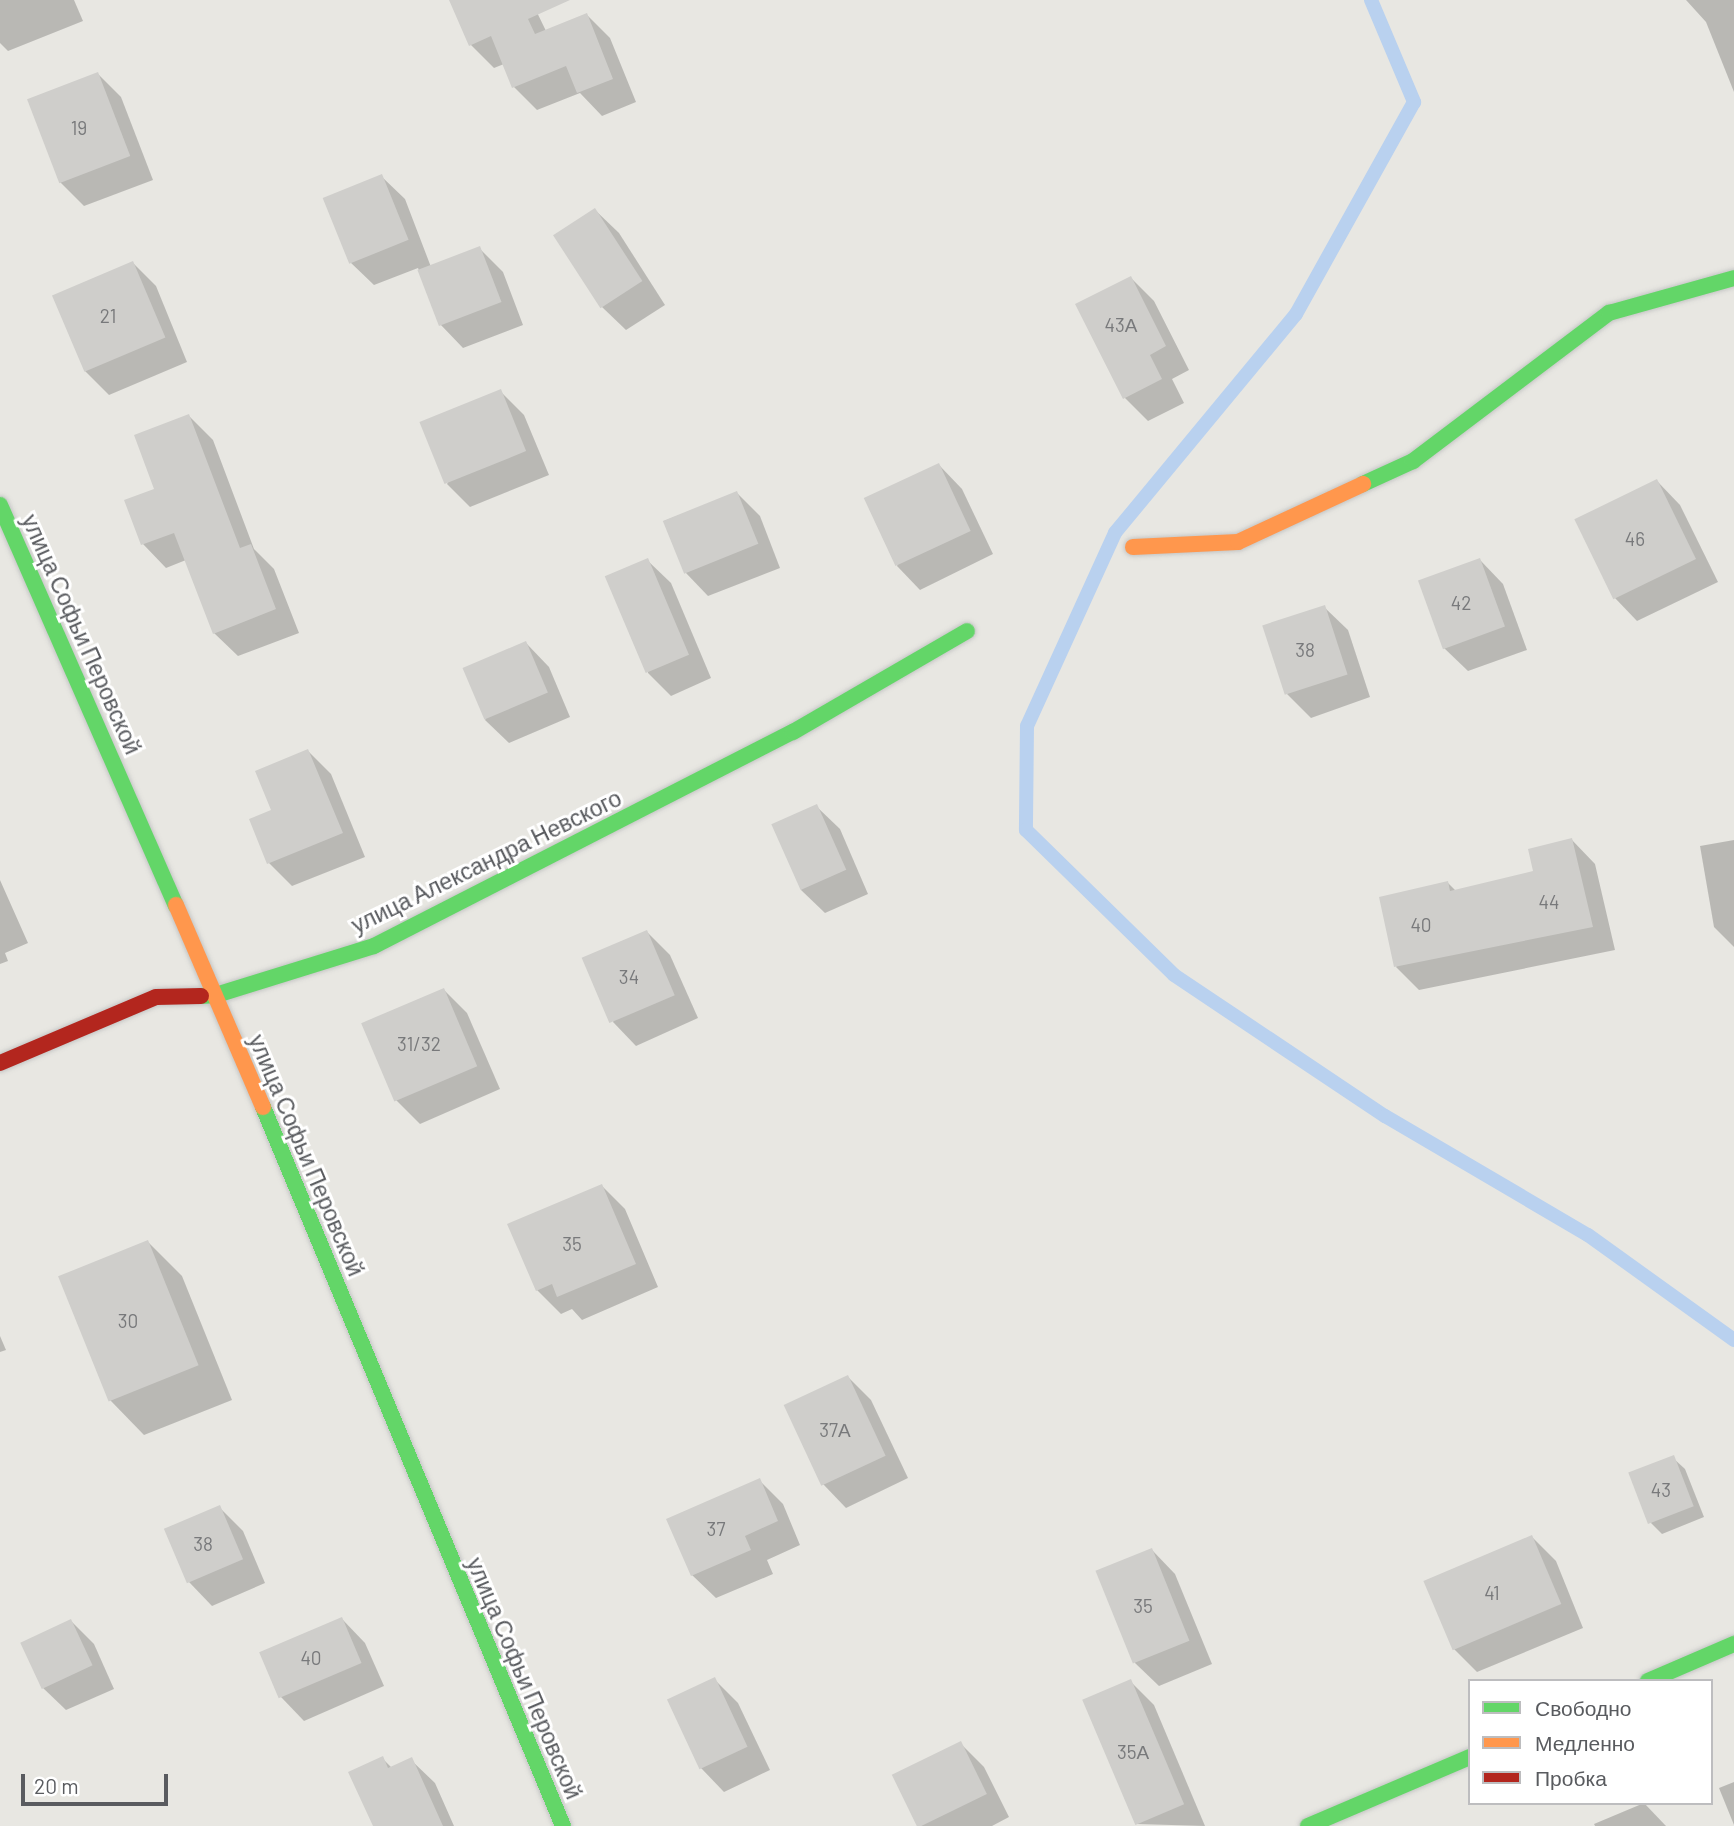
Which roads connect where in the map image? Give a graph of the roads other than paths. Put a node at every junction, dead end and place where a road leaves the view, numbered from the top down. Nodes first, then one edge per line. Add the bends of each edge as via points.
1 (1734, 278) edge
2 (0, 505) edge
3 (1133, 547) dead end
4 (967, 631) dead end
5 (216, 995) junction
6 (0, 1063) edge
7 (1734, 1644) edge
8 (1653, 1679) edge
9 (1468, 1758) edge
10 (563, 1826) edge
11 (1308, 1826) edge

1 - 3 street via 1609,313 1413,461 1251,536 1238,541
2 - 5 street, улица Софьи Перовской
4 - 5 street, улица Александра Невского via 793,732 374,946
5 - 6 street, улица Александра Невского via 156,997
5 - 10 street, улица Софьи Перовской
7 - 8 street
9 - 11 street

